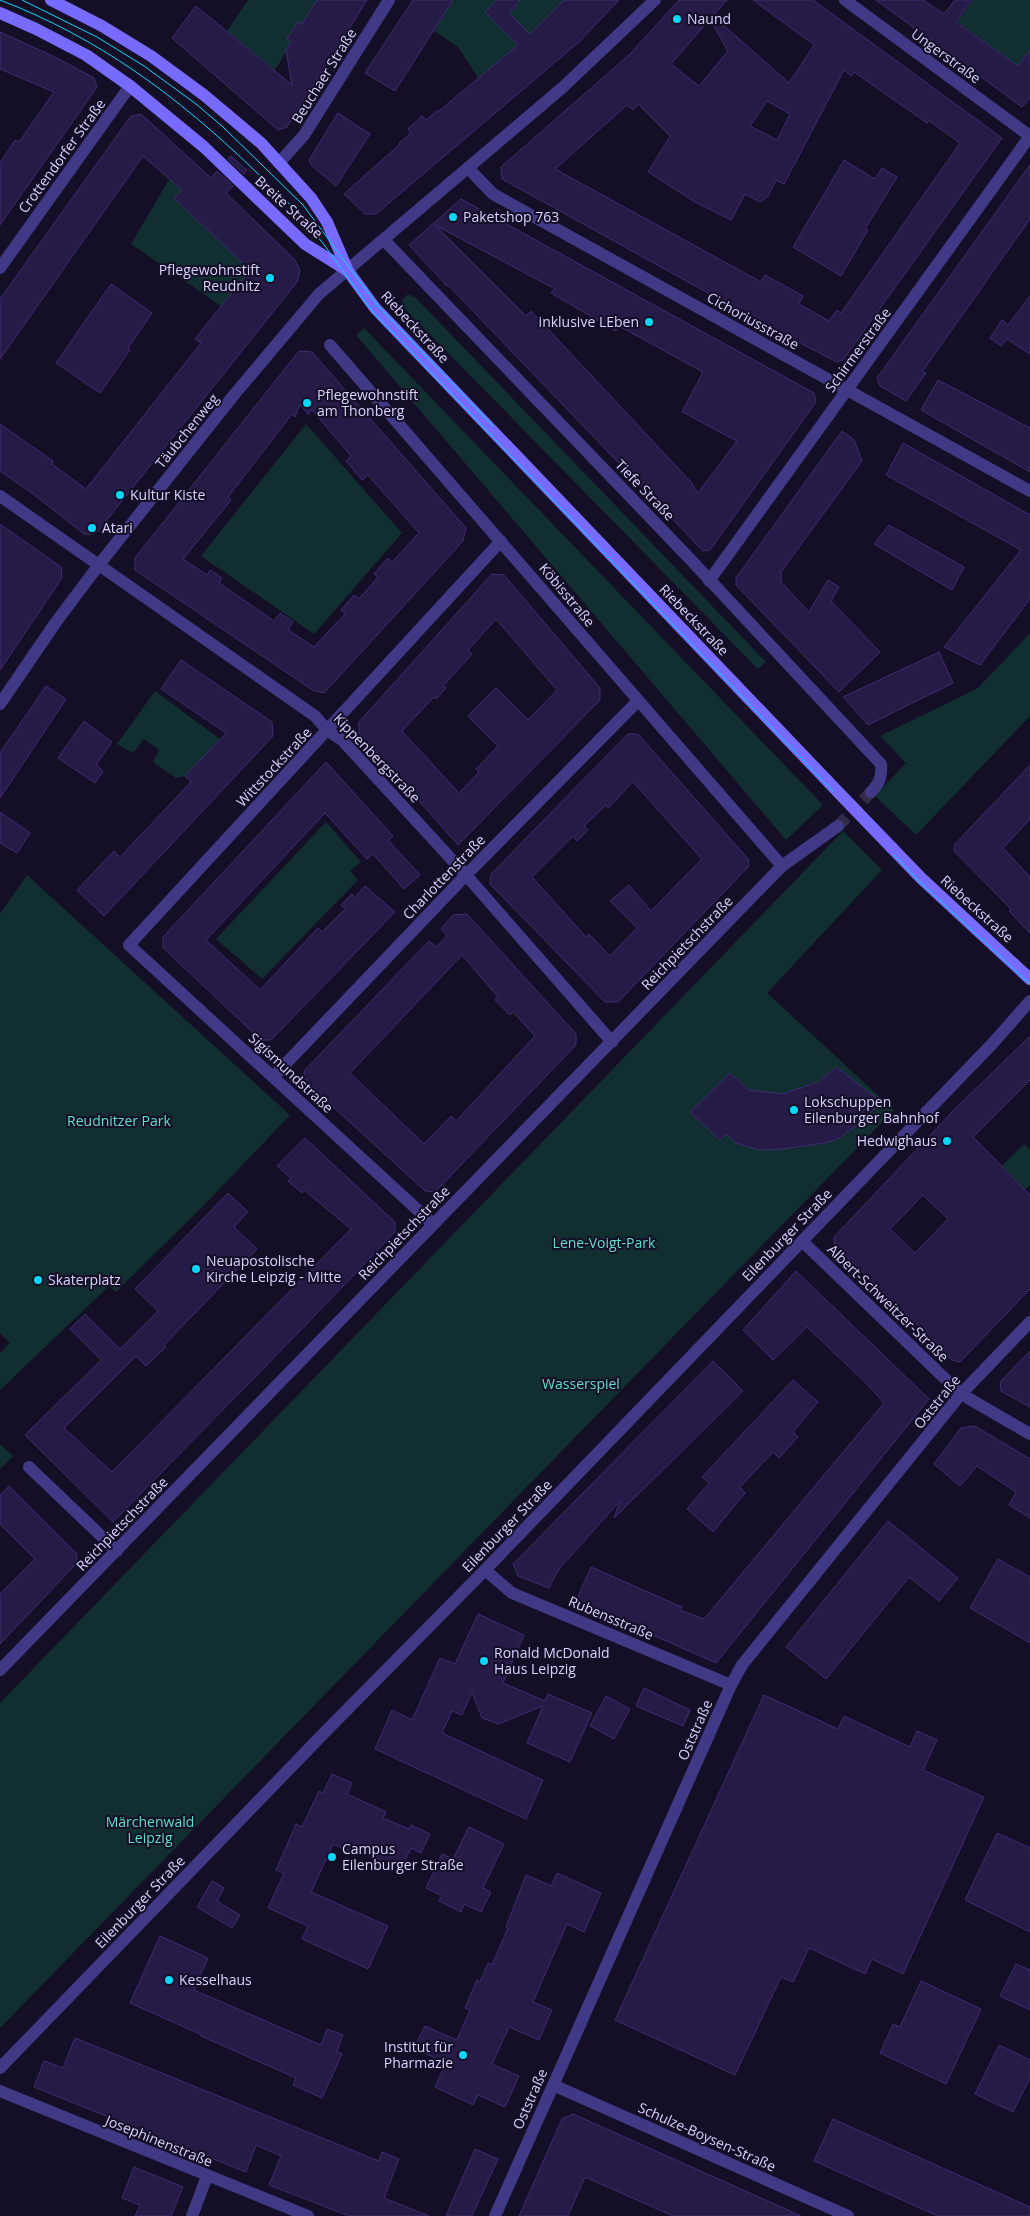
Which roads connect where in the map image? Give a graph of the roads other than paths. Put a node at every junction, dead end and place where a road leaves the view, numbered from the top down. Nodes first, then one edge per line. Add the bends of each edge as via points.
1 (51, 0) edge
2 (389, 0) edge
3 (655, 0) edge
4 (845, 0) edge
5 (0, 13) edge
6 (130, 86) junction
7 (1030, 136) edge
8 (279, 163) junction
9 (468, 168) junction
10 (384, 240) junction
11 (0, 268) edge
12 (348, 271) junction
13 (330, 344) dead end
14 (847, 391) junction
15 (1030, 491) edge
16 (0, 496) edge
17 (501, 541) junction
18 (98, 566) junction
19 (709, 581) junction
20 (638, 701) junction
21 (0, 704) edge
22 (328, 731) junction
23 (871, 792) tunnel mouth
24 (838, 826) tunnel mouth
25 (782, 866) junction
26 (466, 875) junction
27 (129, 945) joint
28 (1030, 979) edge
29 (1030, 1001) edge
30 (612, 1042) junction
31 (273, 1077) junction
32 (433, 1224) junction
33 (802, 1240) junction
34 (1030, 1322) edge
35 (961, 1394) junction
36 (1030, 1434) edge
37 (29, 1467) dead end
38 (117, 1551) junction
39 (485, 1570) junction
40 (0, 1670) edge
41 (731, 1685) junction
42 (0, 2068) edge
43 (553, 2085) junction
44 (0, 2091) edge
45 (207, 2176) junction
46 (192, 2216) edge
47 (308, 2216) edge
48 (495, 2216) edge
49 (848, 2216) edge

1 - 8 main road, Breite Straße via 102,26 164,65 230,116
2 - 8 street, Beuchaer Straße via 304,135
3 - 9 street, Täubchenweg via 562,88
4 - 7 street, Ungerstraße
5 - 6 main road, Breite Straße via 86,55
6 - 11 street, Crottendorfer Straße
6 - 12 main road, Breite Straße via 204,147 305,244
7 - 14 street, Schirmerstraße
8 - 12 main road, Breite Straße via 311,198 327,222
9 - 10 street, Täubchenweg
9 - 14 street, Cichoriusstraße via 493,194
10 - 12 street, Täubchenweg
10 - 19 street, Tiefe Straße
12 - 18 street, Täubchenweg via 319,294 300,315
12 - 28 main road, Riebeckstraße, bridge via 375,308 892,848
13 - 17 street, Köbisstraße
14 - 15 street, Cichoriusstraße
14 - 19 street, Schirmerstraße
16 - 18 street, Kippenbergstraße
17 - 20 street, Köbisstraße
17 - 22 street, Wittstockstraße
18 - 21 street, Täubchenweg
18 - 22 street, Kippenbergstraße via 315,716
19 - 23 street, Tiefe Straße via 881,764 882,775
20 - 25 street, Köbisstraße
20 - 26 street, Charlottenstraße
22 - 26 street, Kippenbergstraße via 342,740
22 - 27 street, Wittstockstraße
24 - 25 street, Reichpietschstraße
25 - 30 street, Reichpietschstraße
26 - 30 street, Kippenbergstraße
26 - 31 street, Charlottenstraße
27 - 31 street, Sigismundstraße
29 - 33 street, Eilenburger Straße
30 - 32 street, Reichpietschstraße
31 - 32 street, Sigismundstraße
32 - 38 street, Reichpietschstraße
33 - 35 street, Albert-Schweitzer-Straße
33 - 39 street, Eilenburger Straße
34 - 35 street, Oststraße
35 - 36 street, Albert-Schweitzer-Straße
35 - 41 street, Oststraße via 742,1666
37 - 38 street
38 - 40 street, Reichpietschstraße
39 - 41 street, Rubensstraße via 512,1593
39 - 42 street, Eilenburger Straße
41 - 43 street, Oststraße
43 - 48 street, Oststraße
43 - 49 street, Schulze-Boysen-Straße
44 - 45 street, Josephinenstraße
45 - 46 street
45 - 47 street, Josephinenstraße

